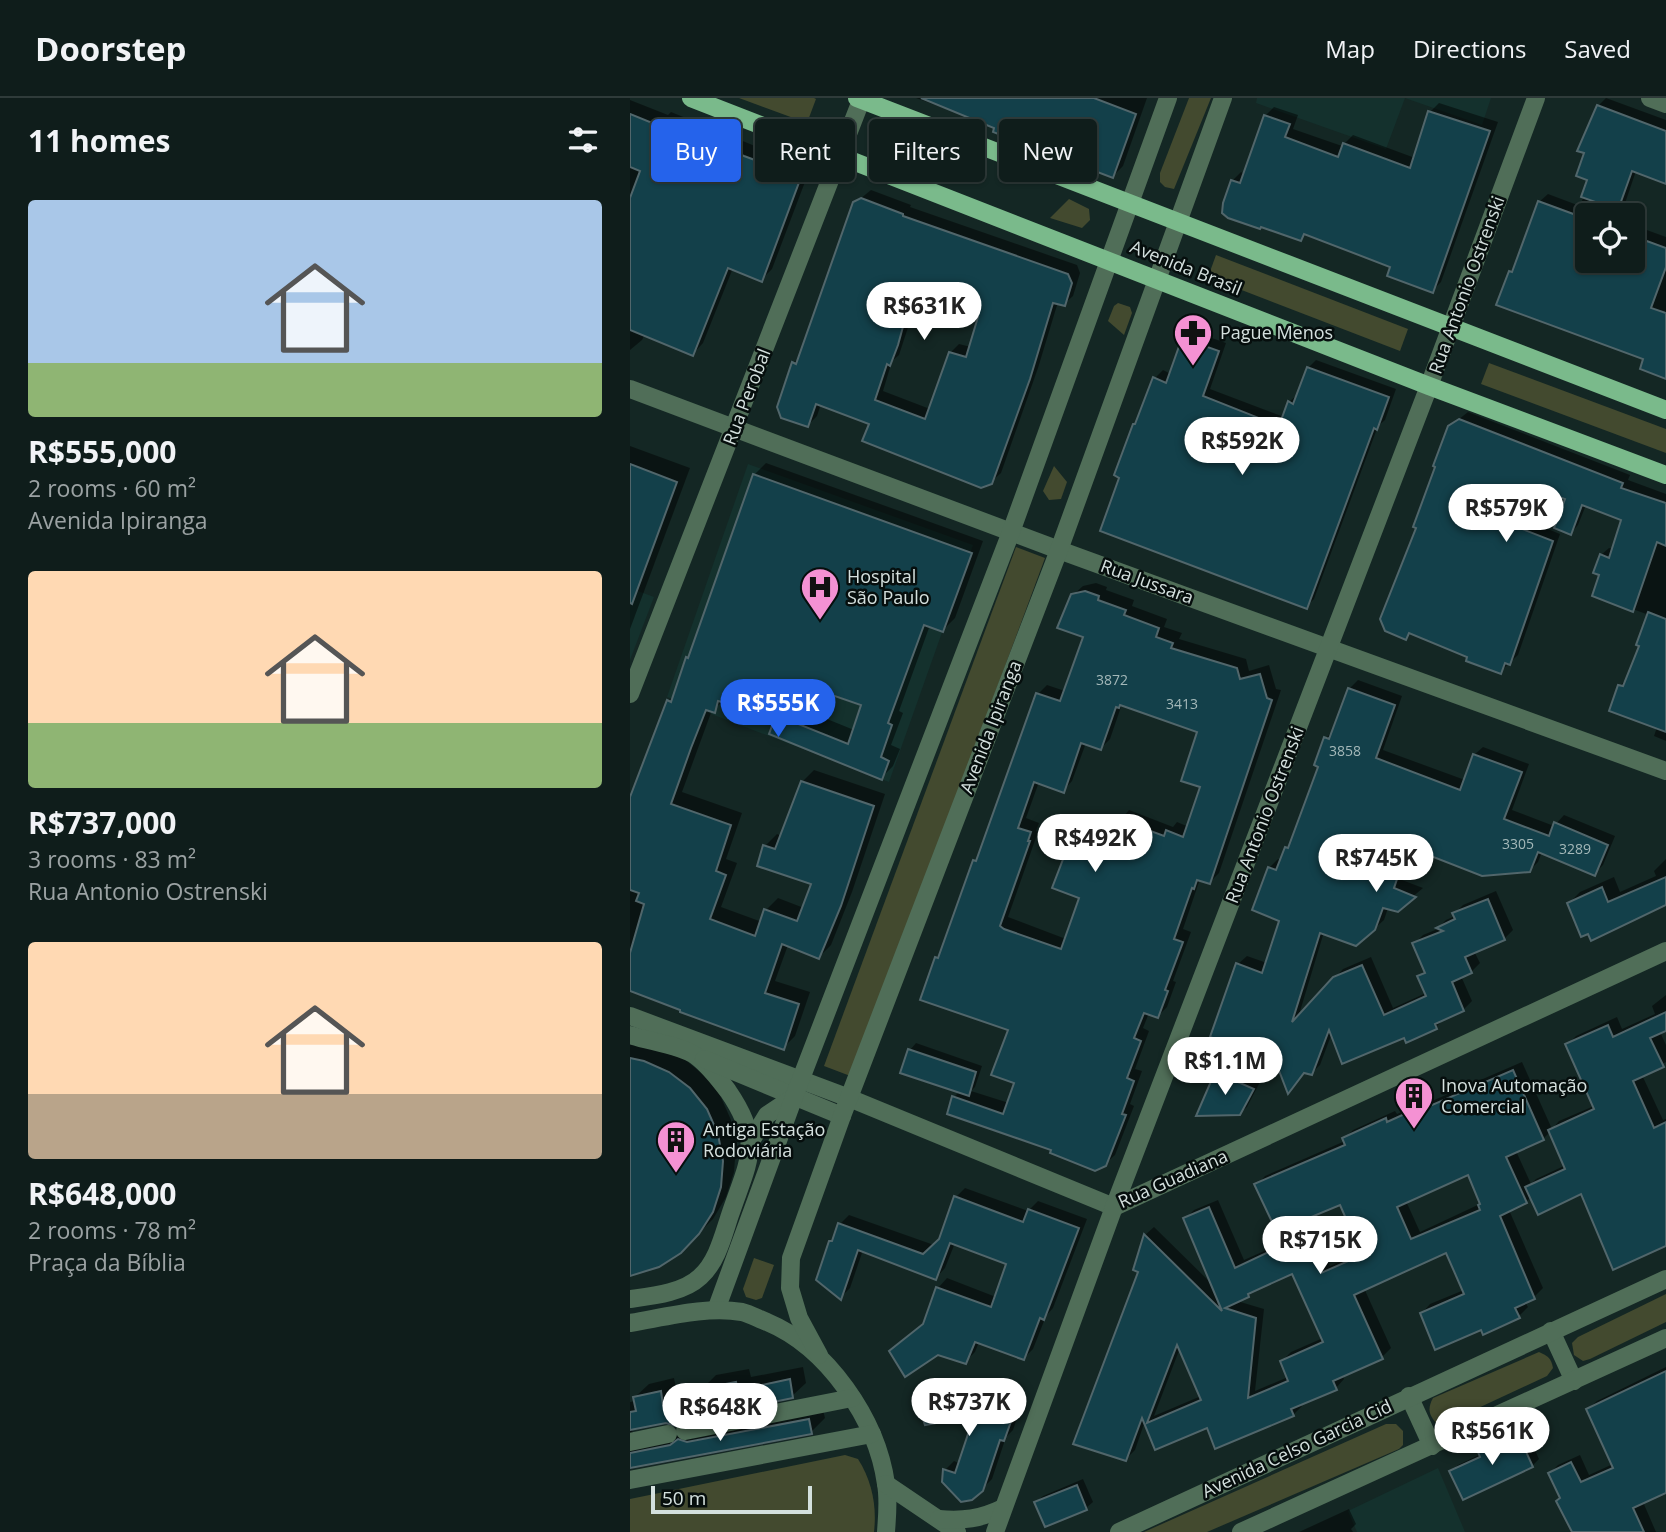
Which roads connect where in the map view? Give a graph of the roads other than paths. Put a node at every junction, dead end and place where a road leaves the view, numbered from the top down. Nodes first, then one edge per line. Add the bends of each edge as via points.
1 (691, 98) edge
2 (1168, 98) edge
3 (1223, 98) edge
4 (1536, 98) edge
5 (1650, 98) edge
6 (860, 99) edge
7 (1666, 104) edge
8 (853, 119) edge
9 (755, 122) edge
10 (855, 160) edge
11 (830, 182) edge
12 (1130, 205) junction
13 (1177, 223) junction
14 (1110, 260) junction
15 (1156, 279) junction
16 (1451, 328) junction
17 (1429, 386) junction
18 (630, 389) edge
19 (1666, 410) edge
20 (734, 430) junction
21 (1666, 475) edge
22 (1011, 532) junction
23 (1059, 550) junction
24 (1329, 648) junction
25 (630, 694) edge
26 (1666, 771) edge
27 (1666, 951) edge
28 (630, 1016) edge
29 (630, 1035) edge
30 (694, 1055) junction
31 (801, 1079) junction
32 (793, 1097) junction
33 (849, 1098) junction
34 (842, 1116) junction
35 (751, 1141) junction
36 (1114, 1208) junction
37 (715, 1255) junction
38 (733, 1264) junction
39 (1666, 1279) edge
40 (630, 1299) edge
41 (716, 1310) junction
42 (630, 1322) edge
43 (1551, 1331) junction
44 (1666, 1338) edge
45 (819, 1355) junction
46 (1574, 1381) junction
47 (1409, 1396) junction
48 (852, 1398) junction
49 (872, 1434) junction
50 (630, 1442) edge
51 (1432, 1446) junction
52 (630, 1480) edge
53 (886, 1484) junction
54 (1003, 1508) junction
55 (935, 1518) junction
56 (886, 1532) edge
57 (957, 1532) edge
58 (995, 1532) edge
59 (1119, 1532) edge
60 (1241, 1532) edge

1 - 9 main road, Avenida Brasil
2 - 12 street
3 - 13 street, Avenida Ipiranga
4 - 16 street, Rua Antonio Ostrenski
5 - 7 street
6 - 8 street, Rua Perobal
6 - 12 main road
10 - 14 main road, Avenida Brasil
11 - 20 street, Rua Perobal
12 - 13 main road
12 - 14 street
13 - 15 street, Avenida Ipiranga
13 - 16 main road
14 - 15 main road, Avenida Brasil
14 - 22 street
15 - 17 main road, Avenida Brasil
15 - 23 street, Avenida Ipiranga
16 - 17 street, Rua Antonio Ostrenski
16 - 19 main road
17 - 21 main road, Avenida Brasil
17 - 24 street, Rua Antonio Ostrenski
18 - 20 street, Rua Jussara
20 - 22 street, Rua Jussara
20 - 25 street, Rua Perobal
22 - 23 street, Rua Jussara
22 - 31 street
23 - 24 street, Rua Jussara
23 - 33 street, Avenida Ipiranga
24 - 26 street, Rua Jussara
24 - 36 street, Rua Antonio Ostrenski
27 - 36 street, Rua Guadiana
28 - 31 street, Rua Guadiana
29 - 30 street
30 - 32 street
30 - 35 street via 735,1101
31 - 32 street
31 - 33 street, Rua Guadiana
32 - 34 street
32 - 35 street via 767,1115
32 - 38 street
33 - 34 street, Avenida Ipiranga
33 - 36 street, Rua Guadiana
34 - 45 street, Avenida Ipiranga via 791,1258 790,1288 799,1318
35 - 37 street via 749,1161
36 - 54 street, Rua Antonio Ostrenski
37 - 38 street
37 - 40 street via 698,1279 675,1290
38 - 41 street
39 - 43 street, Avenida Celso Garcia Cid
41 - 42 street
41 - 45 street via 744,1312 787,1331
43 - 46 street
43 - 47 street, Avenida Celso Garcia Cid
44 - 46 street
45 - 48 street
46 - 51 street
47 - 51 street
47 - 59 street, Avenida Celso Garcia Cid
48 - 49 street
48 - 50 street
49 - 52 street
49 - 53 street
51 - 60 street
53 - 55 street
53 - 56 street
54 - 55 street via 974,1520
54 - 58 street, Rua Antonio Ostrenski
55 - 57 street

